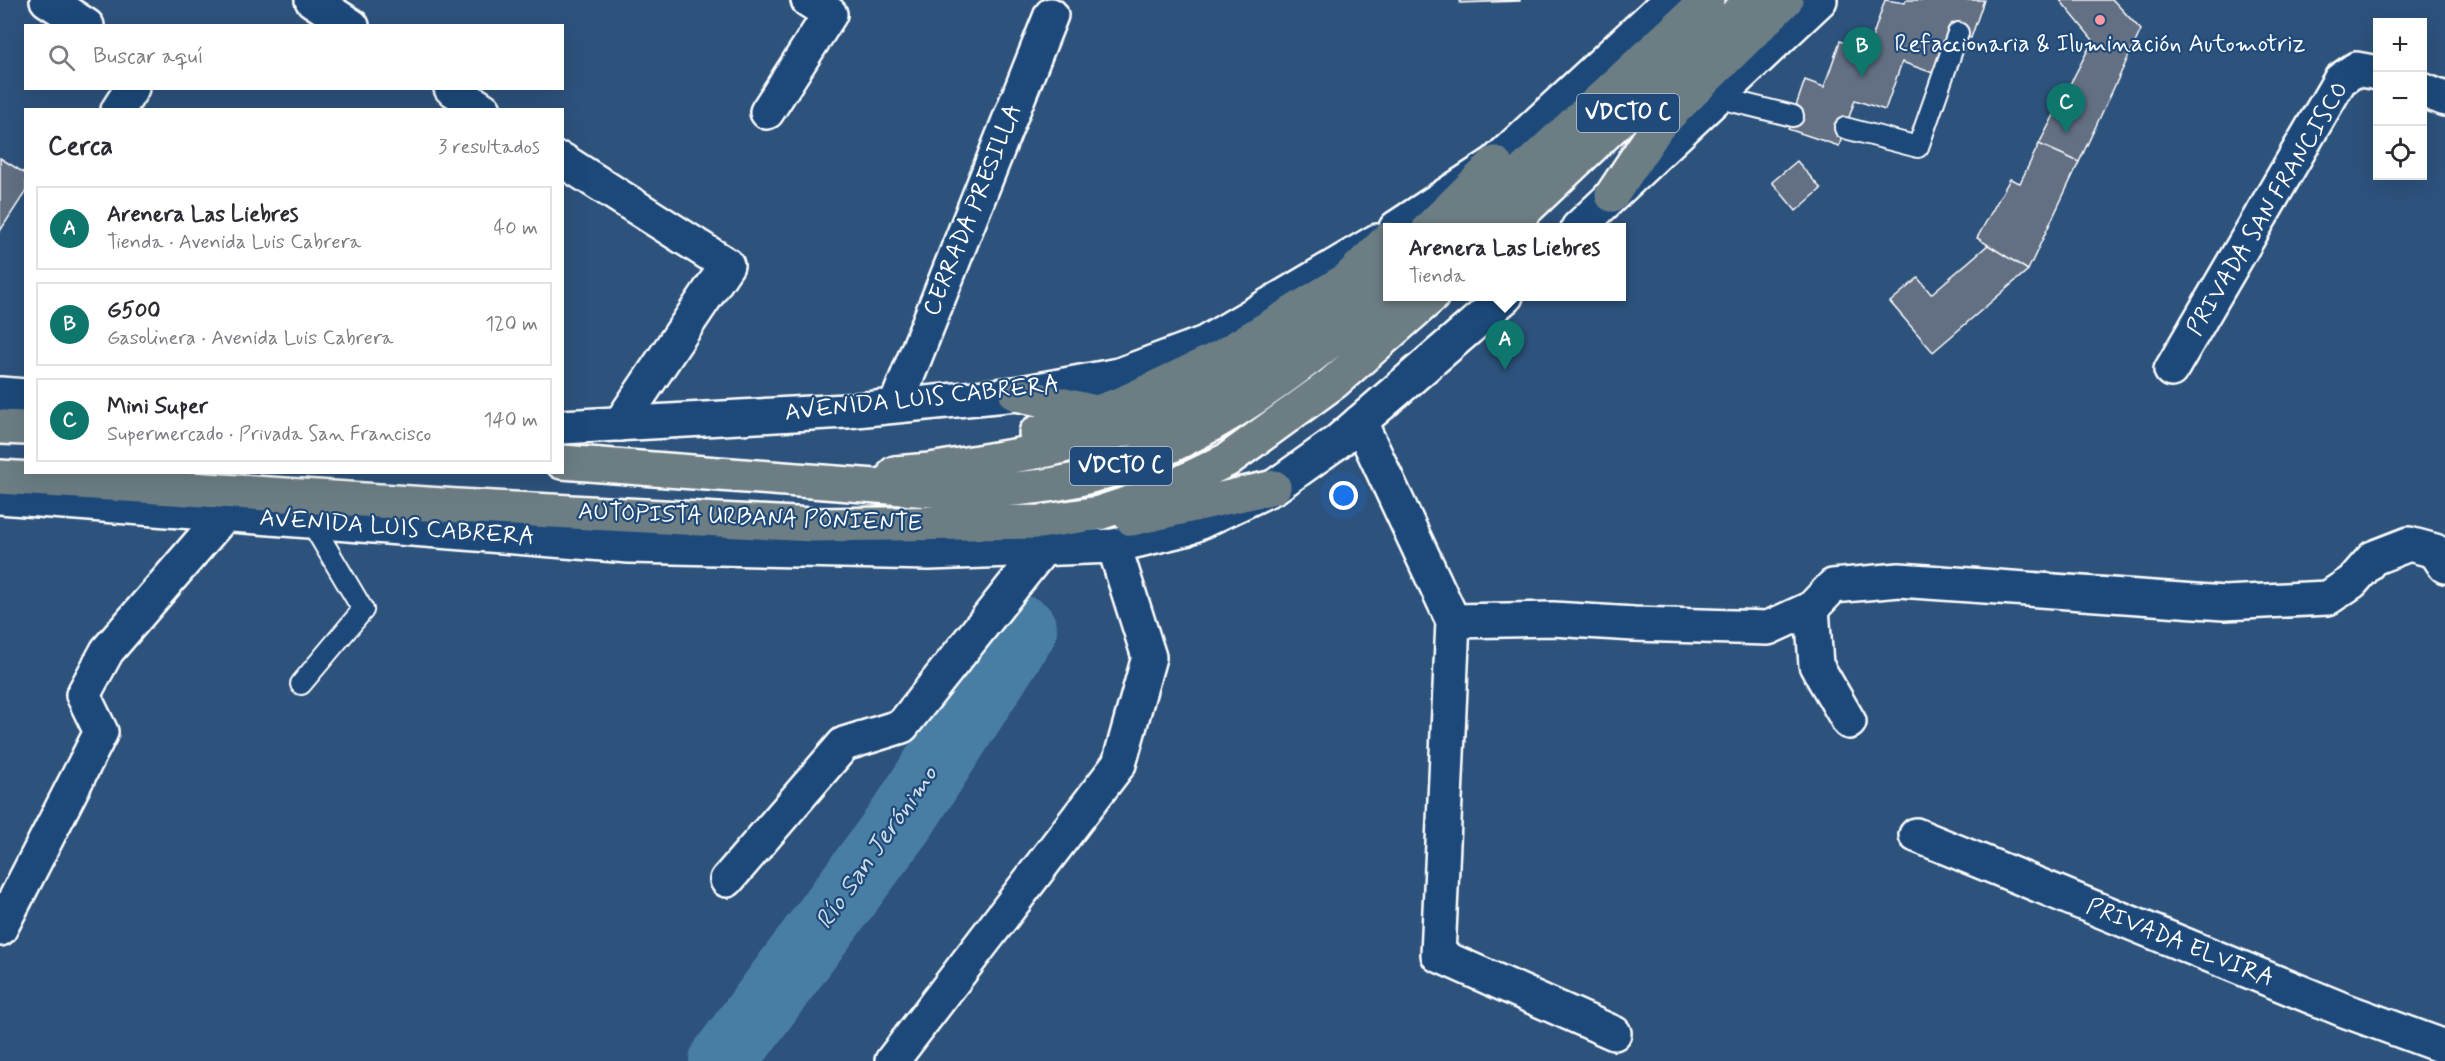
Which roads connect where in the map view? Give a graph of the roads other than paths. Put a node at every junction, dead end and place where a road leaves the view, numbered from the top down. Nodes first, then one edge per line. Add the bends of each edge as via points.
1 (47, 0) edge
2 (312, 0) edge
3 (808, 0) edge
4 (1670, 0) edge
5 (1707, 0) edge
6 (1752, 0) edge
7 (1786, 0) edge
8 (1820, 0) edge
9 (1052, 15) dead end
10 (84, 24) edge
11 (349, 24) edge
12 (1958, 33) dead end
13 (2373, 73) edge
14 (131, 90) edge
15 (454, 90) edge
16 (2427, 92) edge
17 (1716, 97) junction
18 (2445, 99) edge
19 (119, 108) edge
20 (481, 108) edge
21 (767, 112) dead end
22 (1793, 116) dead end
23 (1845, 128) dead end
24 (564, 161) edge
25 (1495, 163) joint
26 (1612, 195) junction
27 (1410, 223) edge
28 (1466, 223) edge
29 (1511, 223) edge
30 (1583, 223) edge
31 (1383, 239) edge
32 (1383, 246) edge
33 (1383, 270) edge
34 (1383, 298) edge
35 (1427, 301) edge
36 (1501, 301) edge
37 (2171, 370) dead end
38 (0, 394) edge
39 (1016, 394) junction
40 (24, 396) edge
41 (896, 405) junction
42 (1096, 412) junction
43 (1360, 422) junction
44 (620, 424) junction
45 (0, 427) edge
46 (564, 427) edge
47 (24, 428) edge
48 (564, 462) edge
49 (930, 470) junction
50 (0, 477) edge
51 (805, 480) junction
52 (1274, 487) junction
53 (0, 497) edge
54 (224, 515) junction
55 (311, 522) junction
56 (1041, 536) junction
57 (1114, 546) junction
58 (2445, 566) edge
59 (1812, 608) junction
60 (1453, 621) junction
61 (301, 684) dead end
62 (1849, 722) dead end
63 (1916, 835) dead end
64 (727, 880) dead end
65 (0, 929) edge
66 (1614, 1033) dead end
67 (2445, 1047) edge
68 (892, 1061) edge

1 - 10 street
2 - 11 street
3 - 21 street via 830,14
4 - 25 street
5 - 28 highway, VDCTO C
6 - 29 highway, VDCTO C
7 - 26 highway via 1658,126
8 - 17 street
9 - 41 street, CERRADA PRESILLA
12 - 23 lane via 1918,147
13 - 37 street, PRIVADA SAN FRANCISCO via 2355,69 2340,80
14 - 19 street
15 - 20 street
16 - 18 street
17 - 22 lane
17 - 26 street
24 - 44 street via 727,265
25 - 27 highway
26 - 30 street
31 - 39 street, AVENIDA LUIS CABRERA via 1205,343 1119,375
32 - 42 highway via 1347,279 1220,357
33 - 49 highway via 1233,384 1192,407 1048,450
34 - 51 highway, AUTOPISTA URBANA PONIENTE / VDCTO C via 1308,359 1191,437 1144,459 1089,477 983,491
35 - 56 highway, AUTOPISTA URBANA PONIENTE / VDCTO C via 1333,383 1227,460 1157,494
36 - 43 street, AVENIDA LUIS CABRERA
38 - 40 street
39 - 41 street, AVENIDA LUIS CABRERA
39 - 42 highway
41 - 44 street, AVENIDA LUIS CABRERA
42 - 49 highway
43 - 52 street, AVENIDA LUIS CABRERA
43 - 60 street
44 - 46 street, AVENIDA LUIS CABRERA
45 - 47 highway
48 - 51 highway, AUTOPISTA URBANA PONIENTE / VDCTO C
49 - 51 highway
50 - 56 highway, AUTOPISTA URBANA PONIENTE / VDCTO C via 458,506
52 - 56 highway via 1184,509
52 - 57 street, AVENIDA LUIS CABRERA via 1185,529
53 - 54 street, AVENIDA LUIS CABRERA
54 - 55 street, AVENIDA LUIS CABRERA
54 - 65 street via 106,651 83,695 101,732
55 - 56 street, AVENIDA LUIS CABRERA via 629,546 929,553
55 - 61 lane via 363,610
56 - 57 street, AVENIDA LUIS CABRERA
56 - 64 street via 902,726 844,744
57 - 68 street via 1149,657 1119,764
58 - 59 street via 2435,551 2409,543 2373,558 2352,582 2328,598 2224,603 1899,580 1833,586
59 - 60 street via 1768,628 1552,619
59 - 62 street via 1816,665
60 - 66 street via 1438,955
63 - 67 street, PRIVADA ELVIRA via 2344,1010

